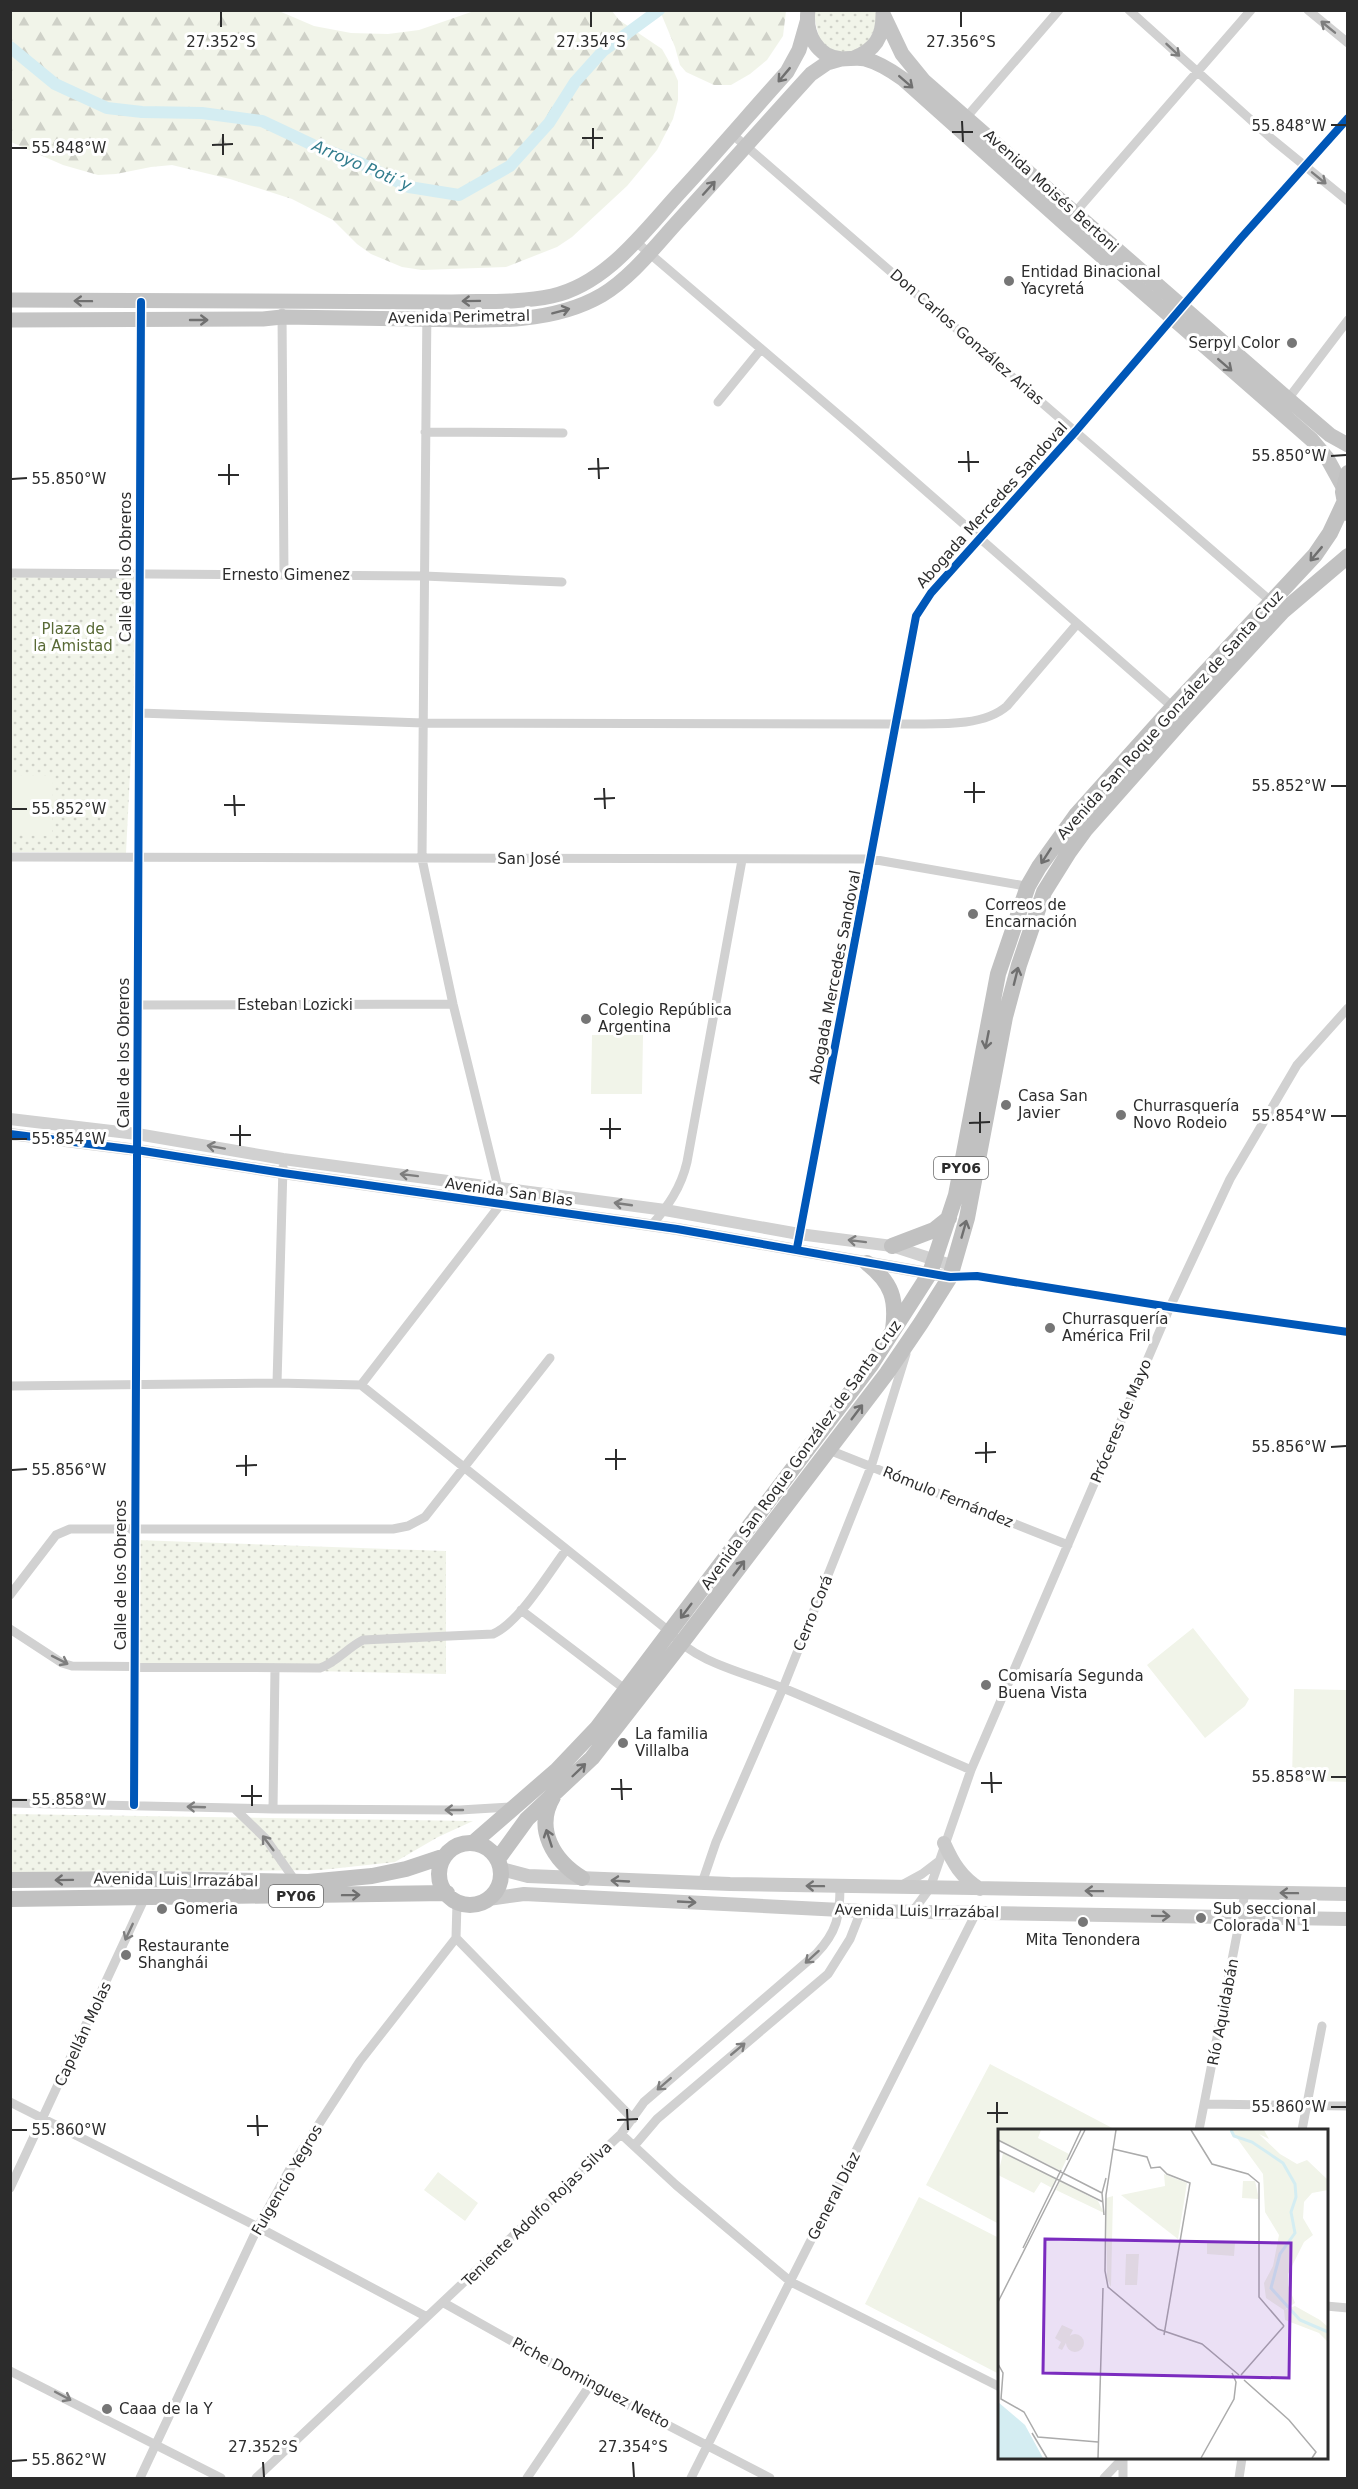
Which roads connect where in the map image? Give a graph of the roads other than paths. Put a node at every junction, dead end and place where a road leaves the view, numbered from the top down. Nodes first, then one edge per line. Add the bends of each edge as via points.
1 (1059, 10) edge
2 (1129, 10) edge
3 (1251, 10) edge
4 (1308, 10) edge
5 (882, 12) edge
6 (808, 16) edge
7 (1347, 43) edge
8 (847, 58) junction
9 (1196, 71) junction
10 (967, 116) junction
11 (1347, 118) edge
12 (957, 129) junction
13 (732, 134) junction
14 (746, 146) junction
15 (1304, 166) junction
16 (1347, 201) edge
17 (1070, 219) junction
18 (635, 242) junction
19 (648, 254) junction
20 (10, 300) edge
21 (282, 300) junction
22 (141, 302) junction
23 (427, 302) junction
24 (1184, 307) junction
25 (282, 317) junction
26 (427, 319) junction
27 (1173, 319) junction
28 (10, 320) edge
29 (141, 320) junction
30 (1347, 320) edge
31 (761, 349) junction
32 (1288, 399) junction
33 (718, 402) dead end
34 (1076, 431) junction
35 (425, 432) junction
36 (563, 433) dead end
37 (1347, 445) edge
38 (1345, 494) edge
39 (979, 539) junction
40 (1344, 561) edge
41 (10, 573) edge
42 (140, 575) junction
43 (284, 575) junction
44 (424, 576) junction
45 (562, 582) dead end
46 (1276, 607) junction
47 (1077, 624) junction
48 (1179, 712) junction
49 (139, 713) junction
50 (423, 723) junction
51 (895, 724) junction
52 (10, 857) edge
53 (138, 857) junction
54 (422, 859) junction
55 (871, 859) junction
56 (742, 860) junction
57 (1036, 889) junction
58 (453, 1004) junction
59 (138, 1005) junction
60 (1347, 1008) edge
61 (10, 1119) edge
62 (10, 1134) edge
63 (137, 1134) junction
64 (137, 1150) junction
65 (283, 1159) junction
66 (283, 1173) junction
67 (498, 1187) junction
68 (500, 1205) junction
69 (665, 1210) junction
70 (949, 1218) junction
71 (651, 1226) junction
72 (800, 1234) junction
73 (892, 1246) junction
74 (797, 1248) junction
75 (867, 1263) junction
76 (932, 1267) junction
77 (952, 1272) junction
78 (1170, 1307) junction
79 (1347, 1332) edge
80 (893, 1334) junction
81 (911, 1338) junction
82 (550, 1358) dead end
83 (277, 1383) junction
84 (361, 1385) junction
85 (10, 1386) edge
86 (136, 1386) junction
87 (829, 1450) junction
88 (872, 1467) junction
89 (464, 1468) junction
90 (135, 1530) junction
91 (1068, 1545) junction
92 (566, 1550) junction
93 (10, 1595) edge
94 (521, 1610) junction
95 (10, 1629) edge
96 (675, 1639) junction
97 (134, 1666) junction
98 (275, 1668) junction
99 (783, 1688) junction
100 (626, 1690) junction
101 (971, 1770) junction
102 (559, 1788) junction
103 (10, 1803) edge
104 (134, 1805) junction
105 (512, 1807) junction
106 (235, 1809) junction
107 (273, 1809) junction
108 (473, 1843) junction
109 (944, 1843) junction
110 (445, 1856) junction
111 (940, 1859) junction
112 (499, 1864) junction
113 (582, 1878) junction
114 (153, 1879) junction
115 (10, 1880) edge
116 (296, 1882) junction
117 (702, 1883) junction
118 (840, 1886) junction
119 (898, 1887) junction
120 (930, 1888) junction
121 (980, 1889) junction
122 (1245, 1893) junction
123 (1347, 1894) edge
124 (452, 1897) junction
125 (145, 1898) junction
126 (10, 1899) edge
127 (488, 1899) junction
128 (840, 1910) junction
129 (861, 1911) junction
130 (913, 1911) junction
131 (976, 1913) junction
132 (1240, 1918) junction
133 (1347, 1918) edge
134 (456, 1938) junction
135 (1322, 2026) dead end
136 (10, 2102) edge
137 (1205, 2104) junction
138 (1307, 2106) junction
139 (1347, 2106) edge
140 (44, 2117) junction
141 (633, 2119) junction
142 (1199, 2129) edge
143 (1302, 2129) edge
144 (621, 2134) junction
145 (634, 2146) junction
146 (10, 2188) edge
147 (258, 2227) junction
148 (791, 2282) junction
149 (444, 2303) junction
150 (1328, 2306) edge
151 (1347, 2308) edge
152 (427, 2317) junction
153 (10, 2371) edge
154 (590, 2385) junction
155 (998, 2386) edge
156 (156, 2445) junction
157 (708, 2445) junction
158 (1121, 2459) edge
159 (1123, 2459) edge
160 (1242, 2459) edge
161 (140, 2478) edge
162 (221, 2478) edge
163 (256, 2478) edge
164 (527, 2478) edge
165 (691, 2478) edge
166 (770, 2478) edge
167 (1104, 2478) edge
168 (1123, 2478) edge
169 (1239, 2478) edge

1 - 10 street
2 -> 9 street
3 - 9 street
7 -> 4 street
5 - 8 main road, Avenida Moisés Bertoni via 883,27 874,47 865,54
5 - 10 main road, Avenida Moisés Bertoni via 912,69
6 - 8 main road, Avenida Moisés Bertoni via 813,42 830,56
6 -> 13 main road, Avenida Perimetral via 794,62
8 -> 12 main road, Avenida Moisés Bertoni via 873,62 894,72
8 - 14 main road, Avenida Perimetral via 827,63 811,74
9 - 15 street
9 - 17 street
10 - 12 street
10 - 17 main road, Avenida Moisés Bertoni
11 - 15 street, Abogada Mercedes Sandoval
12 - 17 main road, Avenida Moisés Bertoni
13 - 14 street, Don Carlos González Arias
13 - 18 main road, Avenida Perimetral
19 -> 14 main road, Avenida Perimetral
14 - 34 street, Don Carlos González Arias
15 -> 16 street
15 - 24 street, Abogada Mercedes Sandoval
17 - 24 main road, Avenida Moisés Bertoni
17 - 27 main road, Avenida Moisés Bertoni
18 - 19 street
18 -> 23 main road, Avenida Perimetral via 586,282 553,296
26 -> 19 main road, Avenida Perimetral via 512,318 571,308 616,285
19 - 31 street
22 -> 20 main road, Avenida Perimetral
21 - 22 main road, Avenida Perimetral
21 - 23 main road, Avenida Perimetral
21 - 25 street
22 - 29 street, Calle de los Obreros
23 - 26 street
24 - 27 street, Abogada Mercedes Sandoval
24 - 32 main road, Avenida Moisés Bertoni
25 - 26 main road, Avenida Perimetral
29 -> 25 main road, Avenida Perimetral
25 - 43 street
26 - 35 street
27 - 34 street, Abogada Mercedes Sandoval
27 -> 38 main road, Avenida Moisés Bertoni via 1311,440 1327,458
28 - 29 main road, Avenida Perimetral
29 - 42 street, Calle de los Obreros
30 - 32 street
31 - 33 street
31 - 39 street
32 - 37 main road, Avenida Moisés Bertoni
34 - 39 street, Abogada Mercedes Sandoval
34 - 46 street, Don Carlos González Arias
35 - 36 street
35 - 44 street
38 -> 46 highway, Avenida San Roque González de Santa Cruz / PY06 via 1323,545
39 - 47 street
39 - 51 street, Abogada Mercedes Sandoval via 916,616
40 - 46 highway, Avenida San Roque González de Santa Cruz / PY06
41 - 42 street, Ernesto Gimenez
42 - 43 street, Ernesto Gimenez
42 - 49 street, Calle de los Obreros
43 - 44 street, Ernesto Gimenez
44 - 45 street, Ernesto Gimenez
44 - 50 street
46 - 48 highway, Avenida San Roque González de Santa Cruz / PY06
47 - 48 street
47 - 51 street via 998,715 971,721
48 - 57 highway, Avenida San Roque González de Santa Cruz / PY06
49 - 50 street
49 - 53 street, Calle de los Obreros
50 - 51 street
50 - 54 street
51 - 55 street, Abogada Mercedes Sandoval
52 - 53 street, San José
53 - 54 street, San José
53 - 59 street, Calle de los Obreros
54 - 56 street, San José
54 - 58 street
55 - 56 street, San José
55 - 57 street, San José
55 - 72 street, Abogada Mercedes Sandoval
56 - 69 street via 687,1162 683,1180
57 -> 70 highway, Avenida San Roque González de Santa Cruz / PY06 via 998,974 979,1084
77 -> 57 highway, Avenida San Roque González de Santa Cruz / PY06
58 - 59 street, Esteban Lozicki
58 - 67 street
59 - 63 street, Calle de los Obreros
60 - 78 street, Próceres de Mayo via 1296,1065 1267,1112 1230,1179
61 - 63 street, Avenida San Blas
62 - 64 street, Avenida San Blas
63 - 64 street, Calle de los Obreros
65 -> 63 street, Avenida San Blas
64 - 66 street, Avenida San Blas
64 - 86 street, Calle de los Obreros
65 - 66 street
67 -> 65 street, Avenida San Blas
66 - 68 street, Avenida San Blas
66 - 83 street
69 -> 67 street, Avenida San Blas
68 - 71 street, Avenida San Blas
68 - 84 street
69 - 71 street
69 - 72 street, Avenida San Blas
70 - 73 highway via 934,1230
70 - 76 highway, Avenida San Roque González de Santa Cruz / PY06
71 - 74 street, Avenida San Blas
73 -> 72 street, Avenida San Blas
72 - 74 street, Abogada Mercedes Sandoval
73 - 76 street, Avenida San Blas via 917,1253
74 - 75 street, Avenida San Blas
75 - 76 street, Avenida San Blas
75 - 80 highway via 882,1275 890,1289 895,1313
76 - 77 street, Avenida San Blas
76 - 80 highway, Avenida San Roque González de Santa Cruz / PY06
77 - 78 street, Avenida San Blas
77 - 81 highway, Avenida San Roque González de Santa Cruz / PY06
78 - 79 street, Avenida San Blas
78 - 91 street, Próceres de Mayo
80 -> 96 highway, Avenida San Roque González de Santa Cruz / PY06
87 -> 81 highway, Avenida San Roque González de Santa Cruz / PY06
81 - 88 street, Cerro Corá
82 - 89 street
83 - 84 street
83 - 86 street
84 - 89 street
85 - 86 street
86 - 90 street, Calle de los Obreros
87 - 88 street, Rómulo Fernández
96 -> 87 highway, Avenida San Roque González de Santa Cruz / PY06
88 - 91 street, Rómulo Fernández
88 - 99 street, Cerro Corá
89 - 90 street via 424,1517 393,1529
89 - 92 street
90 - 93 street via 70,1529 56,1534
90 - 97 street, Calle de los Obreros
91 - 101 street, Próceres de Mayo
92 - 94 street
92 - 96 street
94 - 98 street via 503,1630 493,1634 363,1640 333,1664 320,1668
94 - 100 street
95 -> 97 street via 72,1666
96 - 99 street via 699,1656
96 - 100 highway, Avenida San Roque González de Santa Cruz / PY06
102 -> 96 highway, Avenida San Roque González de Santa Cruz / PY06 via 592,1758
97 - 98 street
97 - 104 street, Calle de los Obreros
98 - 107 street
99 - 101 street
99 - 117 street, Cerro Corá
100 - 105 highway, Avenida San Roque González de Santa Cruz / PY06 via 557,1770
101 - 109 street, Próceres de Mayo
102 - 112 highway, Avenida San Roque González de Santa Cruz / PY06 via 526,1819
113 -> 102 highway via 555,1854 546,1831 547,1808
103 - 104 street
106 -> 104 street
105 -> 107 street
105 - 108 highway, Avenida San Roque González de Santa Cruz / PY06
106 - 107 street
116 -> 106 street via 266,1839
108 - 110 highway, Avenida Luis Irrazábal / PY06 via 458,1846
108 - 112 highway, Avenida Luis Irrazábal via 488,1848
109 - 111 street, Próceres de Mayo
109 - 121 main road via 965,1880
110 - 116 highway, Avenida Luis Irrazábal / PY06 via 372,1876
110 - 124 highway via 440,1875
111 - 119 street via 922,1875
111 - 120 street, Próceres de Mayo
112 - 113 main road, Avenida Luis Irrazábal via 528,1876
112 - 127 highway, PY06 via 500,1883
117 -> 113 main road, Avenida Luis Irrazábal
114 -> 115 highway, Avenida Luis Irrazábal / PY06
114 - 116 highway, Avenida Luis Irrazábal / PY06
114 - 125 street, Capellán Molas
118 -> 117 main road, Avenida Luis Irrazábal
118 - 119 main road, Avenida Luis Irrazábal
118 - 128 street, Teniente Adolfo Rojas Silva
119 - 120 main road, Avenida Luis Irrazábal
120 - 121 main road, Avenida Luis Irrazábal
120 - 130 street, Próceres de Mayo
122 -> 121 main road, Avenida Luis Irrazábal
123 -> 122 main road, Avenida Luis Irrazábal
122 - 132 street, Río Aquidabán
125 -> 124 highway, Avenida Luis Irrazábal / PY06
124 - 127 highway, Avenida Luis Irrazábal / PY06 via 473,1905
124 - 134 street
125 - 126 highway, Avenida Luis Irrazábal / PY06
125 -> 140 street, Capellán Molas
127 -> 128 main road, Avenida Luis Irrazábal via 524,1894
128 - 129 main road, Avenida Luis Irrazábal
128 -> 141 street, Teniente Adolfo Rojas Silva via 830,1939 644,2102
129 - 130 main road, Avenida Luis Irrazábal
145 -> 129 street, Teniente Adolfo Rojas Silva via 657,2119 828,1974 850,1939
130 - 131 main road, Avenida Luis Irrazábal
131 -> 132 main road, Avenida Luis Irrazábal
131 - 148 street, General Díaz
132 - 133 main road, Avenida Luis Irrazábal
132 - 137 street, Río Aquidabán
134 - 141 street
134 - 147 street, Fulgencio Yegros via 360,2061 291,2167
135 - 138 street
136 - 140 street
137 - 138 street
137 - 142 street, Río Aquidabán
138 - 139 street
138 - 143 street
140 - 146 street, Capellán Molas
140 - 147 street
141 - 144 street, Teniente Adolfo Rojas Silva
144 - 145 street
144 - 149 street, Teniente Adolfo Rojas Silva
145 - 148 street
147 - 152 street
147 - 156 street, Fulgencio Yegros
148 - 155 street
148 - 157 street, General Díaz
149 - 152 street, Teniente Adolfo Rojas Silva
149 - 154 street, Piche Dominguez Netto
150 - 151 street
152 - 163 street, Teniente Adolfo Rojas Silva
153 -> 156 street
154 - 157 street, Piche Dominguez Netto
154 - 164 street
156 - 161 street, Fulgencio Yegros
156 - 162 street
157 - 165 street, General Díaz
157 - 166 street, Piche Dominguez Netto
158 - 167 street
159 - 168 street
160 - 169 street

